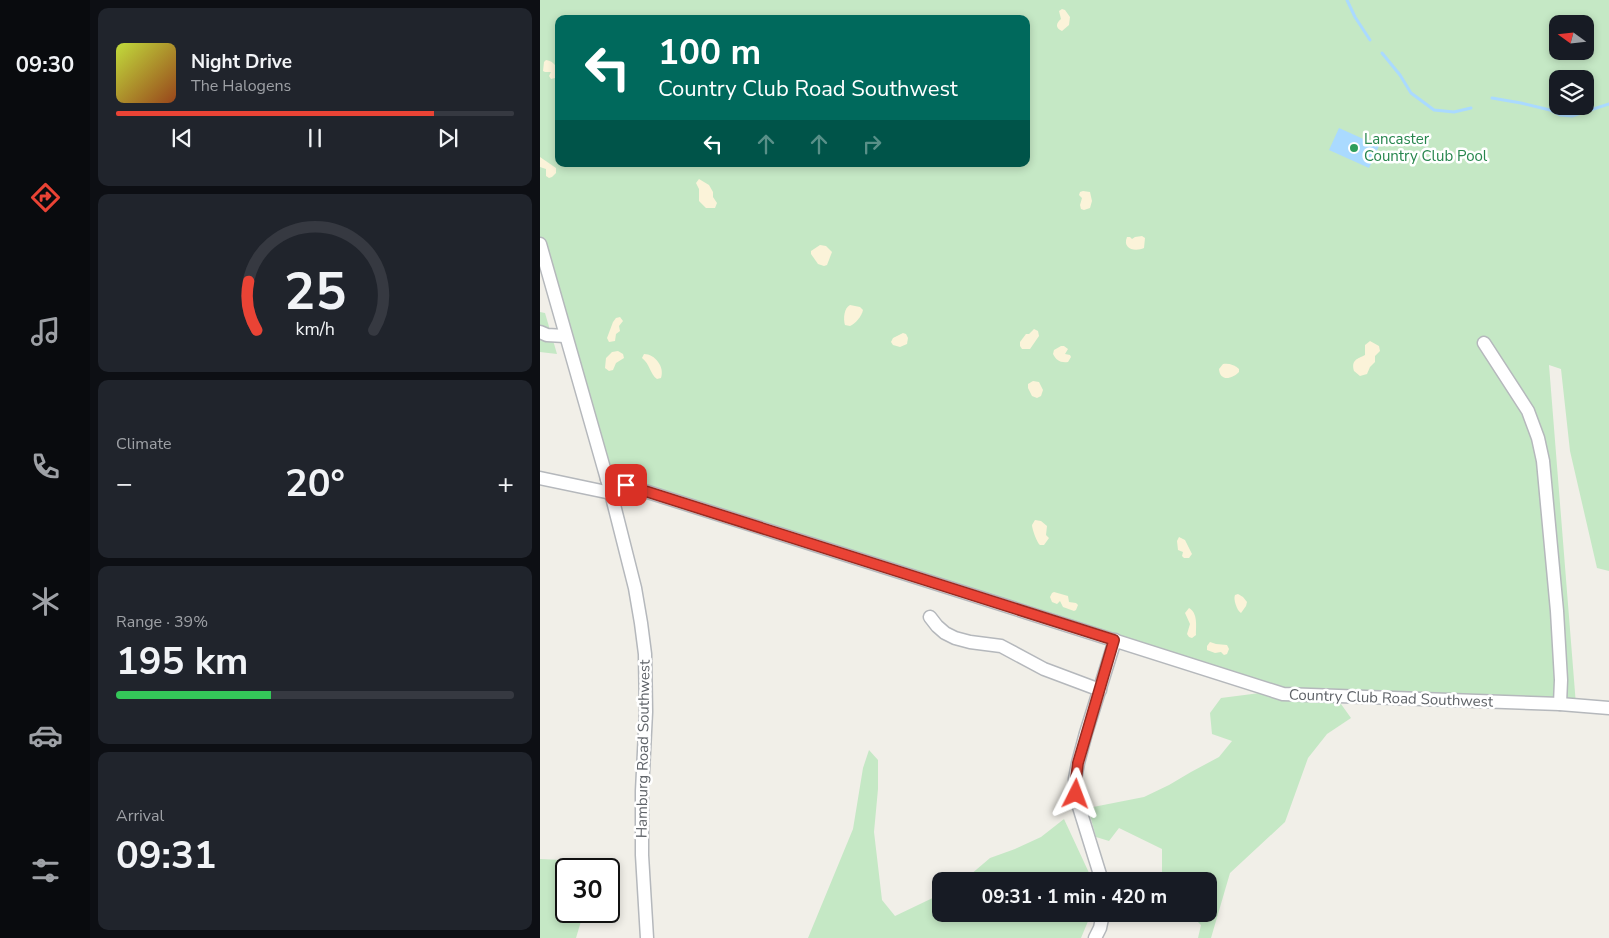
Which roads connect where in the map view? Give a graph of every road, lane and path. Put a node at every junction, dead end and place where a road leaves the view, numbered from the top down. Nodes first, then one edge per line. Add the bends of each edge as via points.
1 (540, 244) edge
2 (540, 332) edge
3 (565, 336) junction
4 (1484, 343) dead end
5 (540, 478) edge
6 (607, 479) junction
7 (611, 493) junction
8 (930, 617) dead end
9 (1114, 640) junction
10 (1100, 690) junction
11 (1560, 704) junction
12 (1609, 708) edge
13 (1099, 872) edge
14 (1101, 922) edge
15 (647, 938) edge
16 (1095, 938) edge

1 - 3 street, Hamburg Road Southwest
2 - 3 street
3 - 6 street, Hamburg Road Southwest
4 - 11 street via 1528,411 1544,461 1557,610
5 - 7 street
6 - 7 street, Hamburg Road Southwest
6 - 9 street, Country Club Road Southwest
7 - 15 street, Hamburg Road Southwest via 635,588 645,654 642,855
8 - 10 street via 941,630 955,638 1001,646 1044,668
9 - 10 street
9 - 11 street, Country Club Road Southwest via 1283,694
10 - 13 street via 1076,779 1076,794
11 - 12 street, Country Club Road Southwest
14 - 16 street

